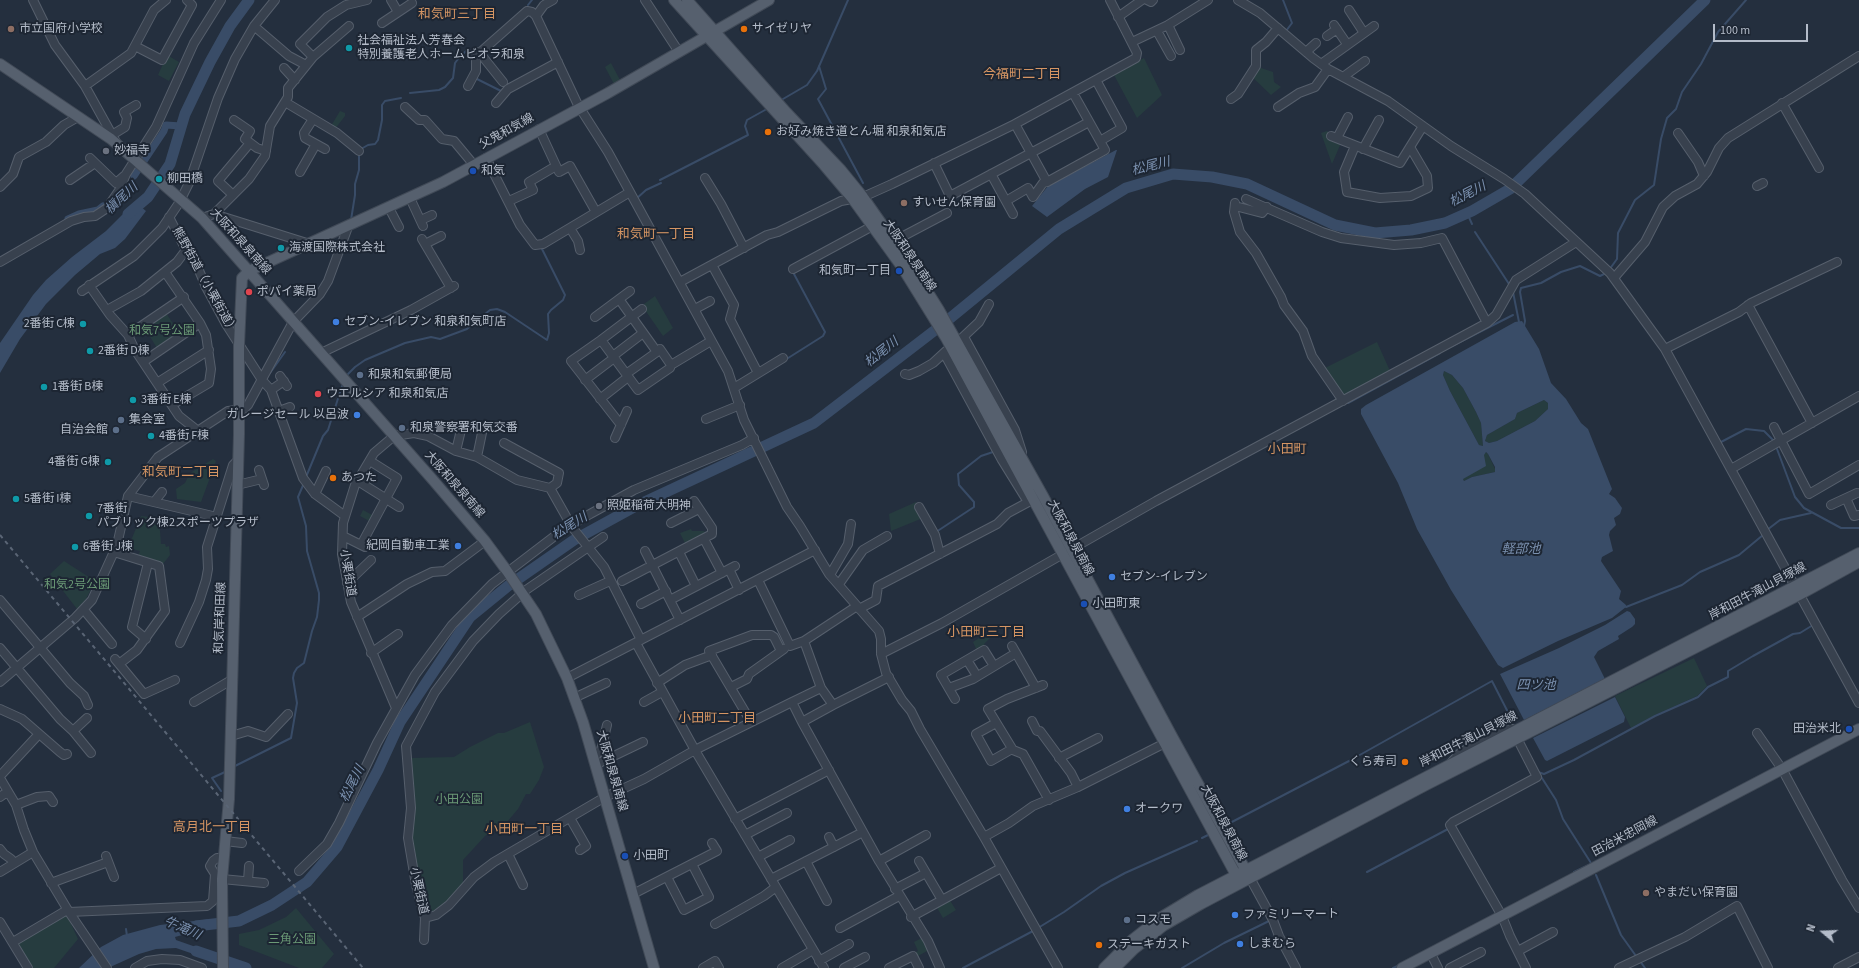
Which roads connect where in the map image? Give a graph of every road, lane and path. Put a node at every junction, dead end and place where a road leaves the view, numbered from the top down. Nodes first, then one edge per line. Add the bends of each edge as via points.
1 (32, 0) edge
2 (166, 0) edge
3 (187, 0) edge
4 (221, 0) edge
5 (275, 0) edge
6 (363, 0) edge
7 (391, 0) edge
8 (553, 0) edge
9 (645, 0) edge
10 (674, 0) edge
11 (687, 0) edge
12 (769, 0) edge
13 (1110, 0) edge
14 (1142, 0) edge
15 (1208, 0) edge
16 (1238, 0) edge
17 (412, 3) dead end
18 (1348, 10) dead end
19 (398, 12) junction
20 (536, 16) junction
21 (1118, 17) junction
22 (382, 23) dead end
23 (1168, 25) junction
24 (254, 26) junction
25 (349, 26) dead end
26 (1374, 26) dead end
27 (1278, 28) junction
28 (1157, 31) junction
29 (710, 33) junction
30 (1364, 33) junction
31 (1327, 36) dead end
32 (1132, 42) junction
33 (1316, 44) dead end
34 (1347, 44) junction
35 (135, 46) junction
36 (1180, 50) dead end
37 (479, 52) junction
38 (679, 52) junction
39 (1306, 52) junction
40 (1171, 56) dead end
41 (1859, 56) edge
42 (313, 57) junction
43 (1365, 61) dead end
44 (558, 62) junction
45 (0, 64) edge
46 (1321, 64) junction
47 (306, 65) junction
48 (284, 68) dead end
49 (1328, 69) junction
50 (1343, 78) junction
51 (295, 80) junction
52 (1096, 80) junction
53 (503, 82) dead end
54 (85, 86) junction
55 (468, 86) dead end
56 (1073, 93) junction
57 (1231, 99) dead end
58 (285, 102) junction
59 (496, 103) dead end
60 (1782, 103) junction
61 (136, 105) dead end
62 (405, 107) dead end
63 (580, 107) junction
64 (1282, 107) dead end
65 (78, 116) junction
66 (1348, 117) dead end
67 (313, 118) junction
68 (1379, 120) dead end
69 (1089, 122) junction
70 (236, 124) dead end
71 (1015, 124) junction
72 (1423, 126) junction
73 (539, 130) junction
74 (1678, 133) dead end
75 (114, 139) junction
76 (1100, 141) junction
77 (250, 143) junction
78 (316, 144) junction
79 (1410, 147) junction
80 (1359, 148) junction
81 (325, 149) dead end
82 (266, 151) junction
83 (359, 151) dead end
84 (1031, 153) junction
85 (486, 158) junction
86 (137, 161) junction
87 (934, 163) junction
88 (474, 166) junction
89 (556, 166) junction
90 (1819, 168) dead end
91 (304, 169) dead end
92 (126, 174) junction
93 (991, 174) junction
94 (1704, 176) junction
95 (705, 178) dead end
96 (70, 180) dead end
97 (1047, 182) junction
98 (0, 187) edge
99 (630, 192) junction
100 (233, 195) junction
101 (863, 196) junction
102 (180, 198) junction
103 (410, 198) junction
104 (852, 198) junction
105 (1246, 199) dead end
106 (1006, 200) junction
107 (509, 201) junction
108 (1267, 207) junction
109 (388, 208) junction
110 (596, 212) junction
111 (942, 213) dead end
112 (214, 214) junction
113 (1013, 214) dead end
114 (432, 215) dead end
115 (169, 218) junction
116 (202, 218) junction
117 (872, 225) junction
118 (348, 227) junction
119 (399, 227) dead end
120 (570, 228) junction
121 (441, 236) dead end
122 (894, 241) junction
123 (1576, 242) junction
124 (310, 244) junction
125 (744, 248) junction
126 (186, 250) junction
127 (580, 250) dead end
128 (0, 262) edge
129 (1837, 262) dead end
130 (712, 265) junction
131 (792, 269) dead end
132 (249, 271) junction
133 (165, 272) junction
134 (1610, 274) junction
135 (680, 282) junction
136 (89, 285) junction
137 (82, 291) dead end
138 (630, 291) dead end
139 (184, 297) junction
140 (619, 299) junction
141 (710, 301) dead end
142 (989, 304) dead end
143 (1748, 305) junction
144 (642, 309) dead end
145 (107, 310) junction
146 (695, 310) junction
147 (936, 313) junction
148 (595, 317) dead end
149 (632, 317) junction
150 (293, 322) junction
151 (200, 323) junction
152 (1487, 323) junction
153 (643, 333) junction
154 (128, 335) junction
155 (949, 335) junction
156 (601, 340) junction
157 (712, 341) junction
158 (239, 345) junction
159 (1665, 349) junction
160 (209, 350) junction
161 (657, 352) junction
162 (321, 353) junction
163 (614, 357) junction
164 (777, 359) dead end
165 (143, 362) junction
166 (671, 365) junction
167 (758, 373) junction
168 (904, 374) dead end
169 (627, 376) junction
170 (262, 380) junction
171 (585, 380) junction
172 (283, 381) dead end
173 (157, 383) junction
174 (734, 388) junction
175 (270, 390) junction
176 (1859, 396) edge
177 (600, 399) junction
178 (1343, 401) junction
179 (172, 405) junction
180 (740, 405) junction
181 (290, 407) dead end
182 (238, 409) junction
183 (279, 411) junction
184 (627, 411) dead end
185 (706, 419) dead end
186 (1812, 423) junction
187 (621, 425) junction
188 (1774, 427) dead end
189 (483, 428) dead end
190 (461, 430) dead end
191 (198, 431) junction
192 (394, 436) junction
193 (614, 438) dead end
194 (755, 439) junction
195 (1782, 441) junction
196 (504, 443) dead end
197 (456, 451) junction
198 (477, 457) junction
199 (238, 460) junction
200 (370, 461) junction
201 (1025, 464) junction
202 (1859, 465) edge
203 (1731, 469) junction
204 (259, 470) dead end
205 (326, 472) dead end
206 (358, 481) junction
207 (238, 485) junction
208 (550, 488) junction
209 (162, 492) dead end
210 (1857, 493) dead end
211 (315, 494) junction
212 (128, 496) junction
213 (1846, 498) junction
214 (386, 499) junction
215 (694, 501) dead end
216 (1031, 501) junction
217 (154, 502) junction
218 (1831, 505) dead end
219 (399, 507) dead end
220 (919, 507) dead end
221 (699, 509) junction
222 (1859, 515) edge
223 (345, 516) junction
224 (217, 517) junction
225 (671, 523) dead end
226 (851, 524) dead end
227 (571, 527) junction
228 (343, 536) junction
229 (887, 536) dead end
230 (604, 537) dead end
231 (704, 539) junction
232 (485, 541) junction
233 (587, 548) junction
234 (815, 550) junction
235 (645, 551) dead end
236 (114, 552) junction
237 (679, 552) junction
238 (1066, 552) junction
239 (1859, 553) edge
240 (940, 554) junction
241 (371, 560) dead end
242 (1859, 562) edge
243 (148, 563) junction
244 (652, 565) junction
245 (728, 569) junction
246 (508, 572) junction
247 (830, 575) junction
248 (610, 580) junction
249 (758, 580) junction
250 (622, 581) dead end
251 (347, 583) junction
252 (839, 584) junction
253 (696, 586) junction
254 (739, 590) junction
255 (1797, 591) junction
256 (666, 592) junction
257 (522, 593) junction
258 (579, 594) dead end
259 (0, 600) edge
260 (670, 600) junction
261 (641, 604) dead end
262 (858, 608) junction
263 (81, 613) junction
264 (357, 617) junction
265 (680, 620) junction
266 (115, 633) dead end
267 (398, 634) dead end
268 (146, 639) junction
269 (804, 641) junction
270 (638, 642) junction
271 (180, 643) dead end
272 (790, 646) junction
273 (0, 648) edge
274 (41, 648) junction
275 (781, 651) junction
276 (372, 653) junction
277 (881, 654) junction
278 (712, 655) junction
279 (967, 660) junction
280 (994, 666) junction
281 (17, 668) junction
282 (977, 676) junction
283 (890, 677) junction
284 (566, 678) junction
285 (233, 679) junction
286 (175, 680) dead end
287 (0, 682) edge
288 (606, 683) dead end
289 (657, 683) junction
290 (731, 687) junction
291 (821, 688) junction
292 (949, 688) junction
293 (662, 692) junction
294 (574, 698) junction
295 (955, 699) dead end
296 (194, 702) dead end
297 (644, 702) dead end
298 (792, 702) junction
299 (1859, 703) edge
300 (832, 704) junction
301 (88, 705) dead end
302 (396, 708) junction
303 (0, 709) edge
304 (283, 716) dead end
305 (87, 718) dead end
306 (751, 722) junction
307 (802, 722) junction
308 (996, 723) junction
309 (607, 725) dead end
310 (1032, 725) dead end
311 (1512, 729) dead end
312 (1859, 729) edge
313 (73, 731) junction
314 (1758, 733) dead end
315 (39, 734) junction
316 (231, 736) junction
317 (1098, 738) dead end
318 (1169, 740) junction
319 (643, 742) dead end
320 (1520, 744) dead end
321 (1012, 749) junction
322 (695, 750) junction
323 (90, 753) dead end
324 (68, 754) dead end
325 (1059, 758) junction
326 (594, 762) junction
327 (1448, 765) junction
328 (1782, 769) junction
329 (829, 770) junction
330 (0, 777) edge
331 (1078, 787) junction
332 (7, 792) junction
333 (49, 796) dead end
334 (0, 797) edge
335 (605, 798) junction
336 (1049, 800) junction
337 (16, 805) junction
338 (787, 813) dead end
339 (570, 818) junction
340 (735, 819) junction
341 (863, 832) junction
342 (926, 835) dead end
343 (745, 836) junction
344 (829, 837) dead end
345 (984, 837) junction
346 (790, 840) dead end
347 (225, 841) junction
348 (242, 843) dead end
349 (712, 843) dead end
350 (834, 847) junction
351 (0, 849) edge
352 (580, 850) dead end
353 (33, 852) junction
354 (508, 854) junction
355 (758, 857) junction
356 (223, 859) junction
357 (806, 861) junction
358 (879, 861) junction
359 (919, 861) dead end
360 (14, 863) junction
361 (692, 864) junction
362 (249, 866) dead end
363 (1001, 868) junction
364 (299, 871) dead end
365 (0, 872) edge
366 (926, 873) junction
367 (1248, 874) junction
368 (1236, 875) junction
369 (114, 877) dead end
370 (667, 878) junction
371 (222, 879) junction
372 (771, 879) junction
373 (248, 881) junction
374 (264, 882) dead end
375 (51, 883) junction
376 (523, 885) dead end
377 (776, 887) junction
378 (897, 892) junction
379 (633, 894) junction
380 (942, 900) junction
381 (827, 901) dead end
382 (1859, 908) edge
383 (68, 911) junction
384 (1502, 916) junction
385 (911, 917) junction
386 (425, 918) junction
387 (0, 922) edge
388 (715, 924) dead end
389 (840, 928) dead end
390 (1553, 932) dead end
391 (424, 940) dead end
392 (13, 942) junction
393 (849, 944) dead end
394 (813, 950) junction
395 (1518, 951) junction
396 (1481, 952) dead end
397 (1431, 954) junction
398 (865, 957) dead end
399 (1859, 957) edge
400 (819, 961) junction
401 (1408, 967) edge
402 (28, 968) edge
403 (107, 968) edge
404 (135, 968) edge
405 (202, 968) edge
406 (224, 968) edge
407 (654, 968) edge
408 (703, 968) edge
409 (719, 968) edge
410 (782, 968) edge
411 (824, 968) edge
412 (844, 968) edge
413 (889, 968) edge
414 (919, 968) edge
415 (938, 968) edge
416 (1058, 968) edge
417 (1104, 968) edge
418 (1115, 968) edge
419 (1296, 968) edge
420 (1438, 968) edge
421 (1450, 968) edge
422 (1526, 968) edge
423 (1618, 968) edge
424 (1768, 968) edge
425 (1838, 968) edge

1 - 54 street via 55,45
2 - 35 street via 154,10
3 - 35 street via 192,5 162,60
4 - 86 street via 194,43 156,127
5 - 24 street
6 - 42 street via 346,5 327,17 300,44
7 - 19 street
8 - 20 street via 544,5
9 - 38 street
10 - 29 main road, 大阪和泉泉南線
11 - 29 main road, 大阪和泉泉南線
12 - 29 main road, 父鬼和気線
13 - 21 street
14 - 21 street
15 - 23 street
16 - 27 street
17 - 19 street
18 - 30 street via 1358,19
19 - 22 street
20 - 37 street via 532,12 527,12
20 - 44 street
21 - 32 street
23 - 28 street
23 - 36 street
24 - 47 street via 289,56
24 - 102 street via 225,82 189,183
25 - 42 street
26 - 30 street
27 - 39 street
27 - 57 street via 1256,50 1256,66 1238,94
28 - 32 street
28 - 40 street
29 - 38 main road, 父鬼和気線
29 - 101 main road, 大阪和泉泉南線
29 - 104 main road, 大阪和泉泉南線
30 - 34 street
31 - 34 street via 1335,27
32 - 52 street via 1137,53 1136,58
33 - 39 street
34 - 46 street
35 - 54 street via 131,53
37 - 53 street
37 - 55 street via 476,56 474,75
38 - 63 main road, 父鬼和気線
39 - 46 street
41 - 60 street
42 - 47 street
43 - 50 street
44 - 59 street via 508,89
44 - 63 street
45 - 65 main road, 大阪和泉泉南線
46 - 49 street
47 - 51 street
48 - 51 street
49 - 50 street
49 - 64 street via 1315,87
50 - 72 street via 1388,102
51 - 58 street via 288,88
52 - 56 street
52 - 76 street via 1122,128
54 - 75 street
56 - 69 street
56 - 71 street
58 - 67 street
58 - 82 street via 270,126
60 - 90 street
60 - 94 street via 1728,138 1719,148
61 - 75 street via 124,112 127,118 124,127
62 - 88 street via 419,120 425,120 442,139 454,141
63 - 73 main road, 父鬼和気線
63 - 99 street
65 - 75 main road, 大阪和泉泉南線
65 - 98 street via 46,142 19,157 13,174
66 - 80 street via 1334,137
67 - 78 street via 304,135
67 - 83 street via 348,138
68 - 80 street
69 - 76 street
69 - 84 street
70 - 77 street via 250,131 245,139
71 - 84 street
71 - 87 street
72 - 79 street
72 - 123 street via 1525,194
73 - 85 main road, 父鬼和気線
73 - 89 street
74 - 94 street via 1681,144 1698,162
75 - 86 main road, 大阪和泉泉南線
76 - 97 street via 1105,150
77 - 82 street
77 - 100 street via 218,181
78 - 81 street
78 - 91 street
79 - 80 street via 1400,163 1376,157
79 - 80 street via 1427,176 1428,188 1411,196 1380,198 1347,192 1344,172
82 - 100 street via 249,179
84 - 93 street
84 - 97 street
85 - 88 main road, 父鬼和気線
85 - 107 street
86 - 92 street
86 - 102 main road, 大阪和泉泉南線
87 - 93 street via 950,196
87 - 101 street
88 - 103 main road, 父鬼和気線
89 - 107 street via 529,182 533,190
89 - 110 street via 559,172 570,166
92 - 96 street via 116,183 92,161
92 - 128 street via 107,208 95,216 71,222
93 - 106 street
94 - 134 street via 1697,184 1675,196 1663,207 1645,242
95 - 125 street
97 - 106 street via 1043,183 1033,197 1028,188
99 - 110 street
99 - 135 street
100 - 112 street
101 - 104 street
101 - 122 main road, 大阪和泉泉南線
102 - 115 street
102 - 116 main road, 大阪和泉泉南線
103 - 109 main road, 父鬼和気線
103 - 114 street via 422,223
104 - 117 main road, 大阪和泉泉南線
104 - 125 street via 767,235
105 - 108 street
106 - 113 street
107 - 120 street via 520,225 535,245 543,244
108 - 152 street via 1341,238 1394,245 1442,238
108 - 178 street via 1262,213 1235,205 1234,212 1240,232 1256,253 1284,305 1303,331 1312,356
109 - 118 main road, 父鬼和気線
109 - 119 street
110 - 120 street
111 - 122 street via 918,224
112 - 116 street
112 - 124 street
115 - 126 street, 熊野街道（小栗街道）
115 - 136 street via 134,256
116 - 132 main road, 大阪和泉泉南線
117 - 131 street
117 - 147 main road, 大阪和泉泉南線
118 - 124 main road, 父鬼和気線
118 - 150 street via 320,294
120 - 127 street
121 - 162 street via 423,241 452,287 411,310
122 - 147 main road, 大阪和泉泉南線
123 - 134 street
123 - 152 street via 1516,280 1496,316
124 - 132 main road, 父鬼和気線
125 - 130 street
126 - 133 street
126 - 158 street, 熊野街道（小栗街道） via 195,261 206,287
129 - 143 street
130 - 135 street
130 - 167 street via 734,305 730,318
132 - 150 main road, 大阪和泉泉南線
132 - 158 main road, 和気岸和田線 via 242,278
133 - 139 street
133 - 145 street via 141,291
134 - 159 street
135 - 146 street
136 - 137 street
136 - 145 street
138 - 140 street
139 - 151 street
139 - 154 street
140 - 148 street
140 - 149 street
141 - 146 street
142 - 201 street via 979,322 963,338 1015,430
143 - 159 street
143 - 186 street
144 - 149 street
145 - 154 street
146 - 157 street
147 - 155 main road, 大阪和泉泉南線
149 - 153 street
149 - 156 street
150 - 162 main road, 大阪和泉泉南線
150 - 170 street
151 - 160 street
151 - 165 street
152 - 178 street
153 - 161 street
153 - 163 street
154 - 165 street
155 - 201 main road, 大阪和泉泉南線
155 - 216 main road, 大阪和泉泉南線
156 - 163 street
156 - 171 street via 571,361
157 - 166 street
157 - 174 street
158 - 170 street
158 - 182 main road, 和気岸和田線
159 - 203 street
160 - 173 street
160 - 179 street via 209,383
161 - 166 street via 660,350
161 - 169 street
162 - 192 main road, 大阪和泉泉南線
163 - 169 street
163 - 171 street
164 - 167 street
165 - 173 street
166 - 169 street via 638,390
167 - 174 street
168 - 216 street via 919,371 945,352 1002,460
169 - 177 street
170 - 175 street
170 - 182 street via 248,405 244,409
171 - 177 street
172 - 175 street
173 - 179 street
174 - 180 street
175 - 183 street
176 - 186 street
177 - 187 street
178 - 238 street via 1162,497
179 - 191 street via 179,416
180 - 185 street
180 - 194 street via 744,420
181 - 183 street
182 - 191 street via 228,411
182 - 199 main road, 和気岸和田線
183 - 211 street via 303,478
184 - 187 street
186 - 195 street
187 - 193 street
188 - 195 street
189 - 198 street
190 - 197 street
191 - 212 street via 158,457
192 - 197 street via 421,434
192 - 200 street, 小栗街道 via 374,453
192 - 232 main road, 大阪和泉泉南線
194 - 227 street via 634,490
194 - 234 street via 787,507
195 - 202 street via 1809,494
195 - 203 street
196 - 208 street via 522,449 559,473 557,483
197 - 198 street
198 - 208 street via 517,480
199 - 207 main road, 和気岸和田線
199 - 224 street via 233,465
200 - 206 street, 小栗街道
200 - 214 street via 398,478
201 - 238 main road, 大阪和泉泉南線
203 - 255 street
204 - 207 street via 263,482
205 - 211 street
206 - 214 street
206 - 223 street, 小栗街道
207 - 285 main road, 和気岸和田線
208 - 227 street
209 - 217 street
210 - 213 street
211 - 223 street
212 - 217 street
212 - 236 street
213 - 218 street
213 - 222 street via 1854,516
214 - 219 street
214 - 228 street via 363,546
215 - 221 street
216 - 238 main road, 大阪和泉泉南線
216 - 240 street via 1008,514 997,524
217 - 224 street
220 - 240 street via 935,535
221 - 225 street
221 - 231 street via 712,528 712,534
223 - 228 street, 小栗街道
224 - 271 street via 207,547 206,580
226 - 247 street via 848,544
227 - 233 street
227 - 246 street
228 - 251 street, 小栗街道 via 342,554
229 - 252 street via 877,537 863,550 860,560
230 - 233 street
231 - 237 street
231 - 245 street
232 - 246 main road, 大阪和泉泉南線
232 - 264 street via 445,571 432,572 406,584
233 - 248 street via 604,567
233 - 257 street
234 - 247 street
234 - 249 street
235 - 244 street
236 - 243 street
236 - 263 street via 92,600
237 - 244 street
237 - 253 street
238 - 277 street via 942,623
238 - 318 main road, 大阪和泉泉南線
239 - 255 main road, 岸和田牛滝山貝塚線
240 - 262 street via 878,586 876,600
241 - 251 street
242 - 255 main road, 岸和田牛滝山貝塚線
243 - 268 street via 132,627
243 - 268 street via 159,566 165,611
244 - 250 street
244 - 256 street
245 - 253 street
245 - 254 street
246 - 257 main road, 大阪和泉泉南線
246 - 302 street via 492,584 452,625 415,674
247 - 252 street
248 - 258 street
248 - 270 street
249 - 254 street
249 - 272 street
251 - 264 street, 小栗街道
252 - 262 street
253 - 260 street
254 - 265 street
255 - 299 street
255 - 327 main road, 岸和田牛滝山貝塚線
255 - 367 main road, 岸和田牛滝山貝塚線 via 1433,782
256 - 260 street
256 - 261 street
257 - 284 main road, 大阪和泉泉南線 via 536,614
257 - 386 street, 小栗街道 via 473,641 435,692 406,746 412,808 408,838
259 - 274 street
260 - 265 street
262 - 269 street
262 - 277 street via 879,631
263 - 266 street via 110,642
263 - 274 street
264 - 276 street, 小栗街道
265 - 270 street
267 - 276 street
268 - 286 street via 137,650 117,662 144,694 155,693
269 - 272 street
269 - 291 street
270 - 284 street
270 - 289 street
272 - 275 street
273 - 281 street
274 - 281 street
274 - 301 street via 84,696
275 - 278 street via 771,635 752,635 710,651
275 - 290 street via 749,674 747,679
276 - 302 street, 小栗街道
277 - 283 street via 886,673
278 - 289 street via 685,665
278 - 290 street
279 - 280 street via 984,650
279 - 282 street
279 - 292 street via 941,675
280 - 282 street
280 - 308 street via 1014,650 1039,687 1001,698 988,709
281 - 287 street
281 - 313 street
282 - 292 street
283 - 300 street
283 - 345 street
284 - 294 main road, 大阪和泉泉南線
285 - 296 street via 203,693
285 - 316 main road, 和気岸和田線
288 - 294 street
289 - 293 street
290 - 306 street
291 - 298 street
291 - 300 street
292 - 295 street
293 - 297 street
293 - 322 street
294 - 326 main road, 大阪和泉泉南線
298 - 306 street
298 - 307 street
300 - 307 street
302 - 364 street via 340,823 326,844
303 - 315 street via 22,719
304 - 316 street via 269,737 248,731
305 - 313 street
306 - 322 street
307 - 329 street
308 - 321 street
308 - 321 street via 976,734 991,761
309 - 326 street via 601,750
310 - 325 street via 1037,731 1043,731
311 - 327 street via 1461,752
312 - 328 main road, 田治米忠岡線
313 - 323 street
314 - 328 street
315 - 324 street via 64,755
315 - 330 street
316 - 347 main road, 和気岸和田線
317 - 325 street via 1084,742
318 - 331 street
318 - 367 main road, 大阪和泉泉南線
318 - 368 main road, 大阪和泉泉南線
319 - 326 street via 629,752
320 - 384 street via 1537,777 1450,825
321 - 336 street via 1028,756
322 - 335 street
322 - 340 street
325 - 331 street
326 - 335 main road, 大阪和泉泉南線
327 - 367 main road, 岸和田牛滝山貝塚線
328 - 382 street
328 - 384 main road, 田治米忠岡線
329 - 340 street
329 - 341 street
330 - 332 street
331 - 336 street
332 - 334 street
332 - 337 street
333 - 337 street via 37,797
335 - 339 street
335 - 379 main road, 大阪和泉泉南線
336 - 345 street via 1033,806
337 - 353 street
338 - 343 street via 776,823
339 - 352 street via 586,846
339 - 354 street
340 - 343 street
341 - 350 street
341 - 358 street
342 - 358 street via 902,845
343 - 355 street
344 - 350 street
345 - 363 street
346 - 355 street
347 - 348 street
347 - 356 main road, 和気岸和田線
349 - 361 street via 717,851
350 - 357 street
351 - 360 street
353 - 360 street
353 - 375 street
354 - 376 street
354 - 386 street via 474,877 449,905 436,915
355 - 372 street
356 - 371 main road, 和気岸和田線
356 - 383 street via 217,858 210,866 214,874 213,901 207,906
357 - 372 street
357 - 381 street via 818,890
358 - 378 street
359 - 366 street
360 - 365 street
361 - 370 street
361 - 370 street via 709,897 684,910
362 - 373 street
363 - 380 street
363 - 416 street
366 - 378 street
366 - 380 street
367 - 368 main road, 大阪和泉泉南線
367 - 418 main road, 岸和田牛滝山貝塚線 via 1163,926
367 - 419 street
368 - 417 main road via 1160,918 1132,940
369 - 375 street via 107,859 85,875
370 - 379 street
371 - 373 street
371 - 406 main road, 和気岸和田線
372 - 377 street
373 - 374 street
375 - 383 street
377 - 388 street
377 - 394 street
378 - 385 street
378 - 389 street via 876,911 851,926
379 - 407 main road, 大阪和泉泉南線
380 - 385 street
383 - 392 street
383 - 403 street
384 - 395 street
384 - 397 main road, 田治米忠岡線
385 - 415 street via 928,941
386 - 391 street, 小栗街道
387 - 392 street
390 - 395 street
392 - 402 street
393 - 400 street
394 - 400 street
394 - 410 street
395 - 422 street
396 - 421 street
397 - 401 main road, 田治米忠岡線
397 - 420 street
398 - 412 street
399 - 425 street
400 - 411 street
404 - 405 street via 148,961 162,959 180,960
408 - 409 street via 715,961
413 - 414 street via 913,956
423 - 424 street via 1685,937 1737,906

